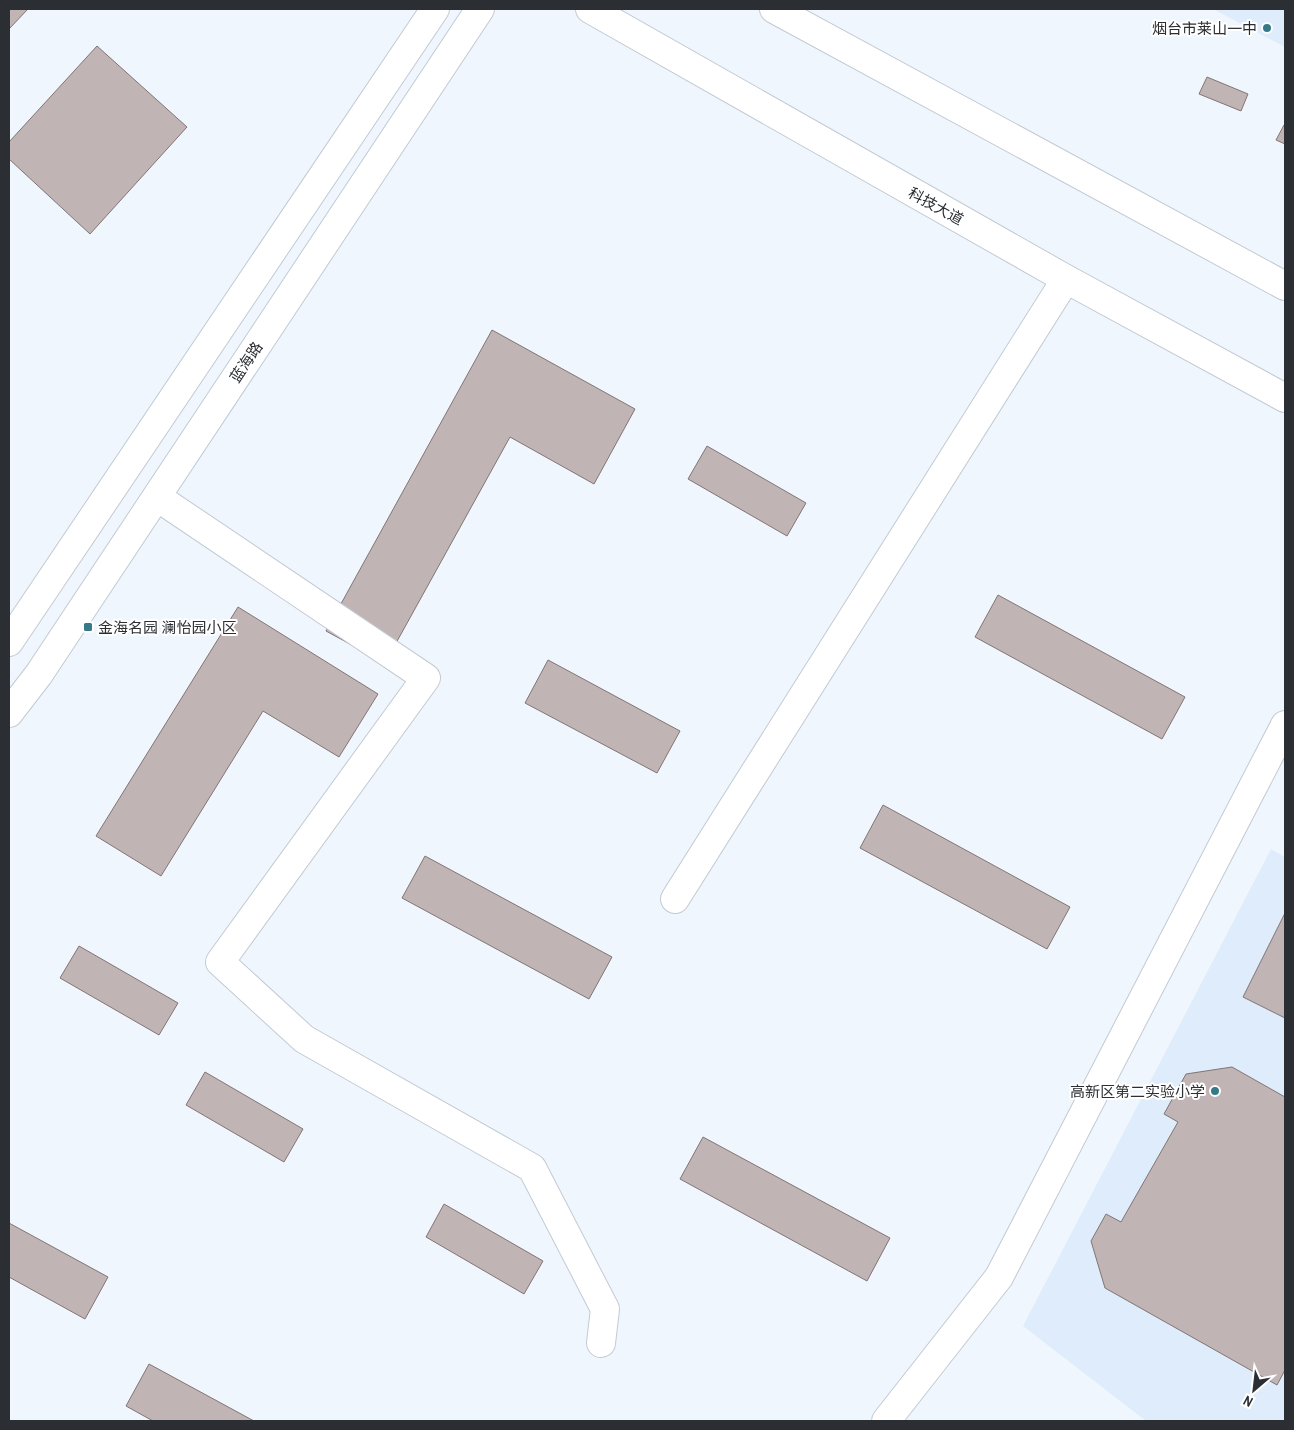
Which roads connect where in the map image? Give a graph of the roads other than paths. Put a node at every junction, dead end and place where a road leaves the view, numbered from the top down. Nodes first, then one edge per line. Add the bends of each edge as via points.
1 (436, 9) edge
2 (480, 9) edge
3 (590, 9) edge
4 (774, 9) edge
5 (1066, 279) junction
6 (1285, 286) edge
7 (1285, 398) edge
8 (157, 497) junction
9 (9, 642) edge
10 (9, 713) edge
11 (1285, 725) edge
12 (675, 899) dead end
13 (601, 1343) dead end
14 (886, 1421) edge

1 - 9 street
2 - 8 street, 蓝海路
3 - 5 street, 科技大道
4 - 6 street
5 - 7 street, 科技大道
5 - 12 street
8 - 10 street, 蓝海路 via 39,674
8 - 13 street via 426,678 220,962 304,1039 532,1168 605,1309
11 - 14 street via 999,1277

